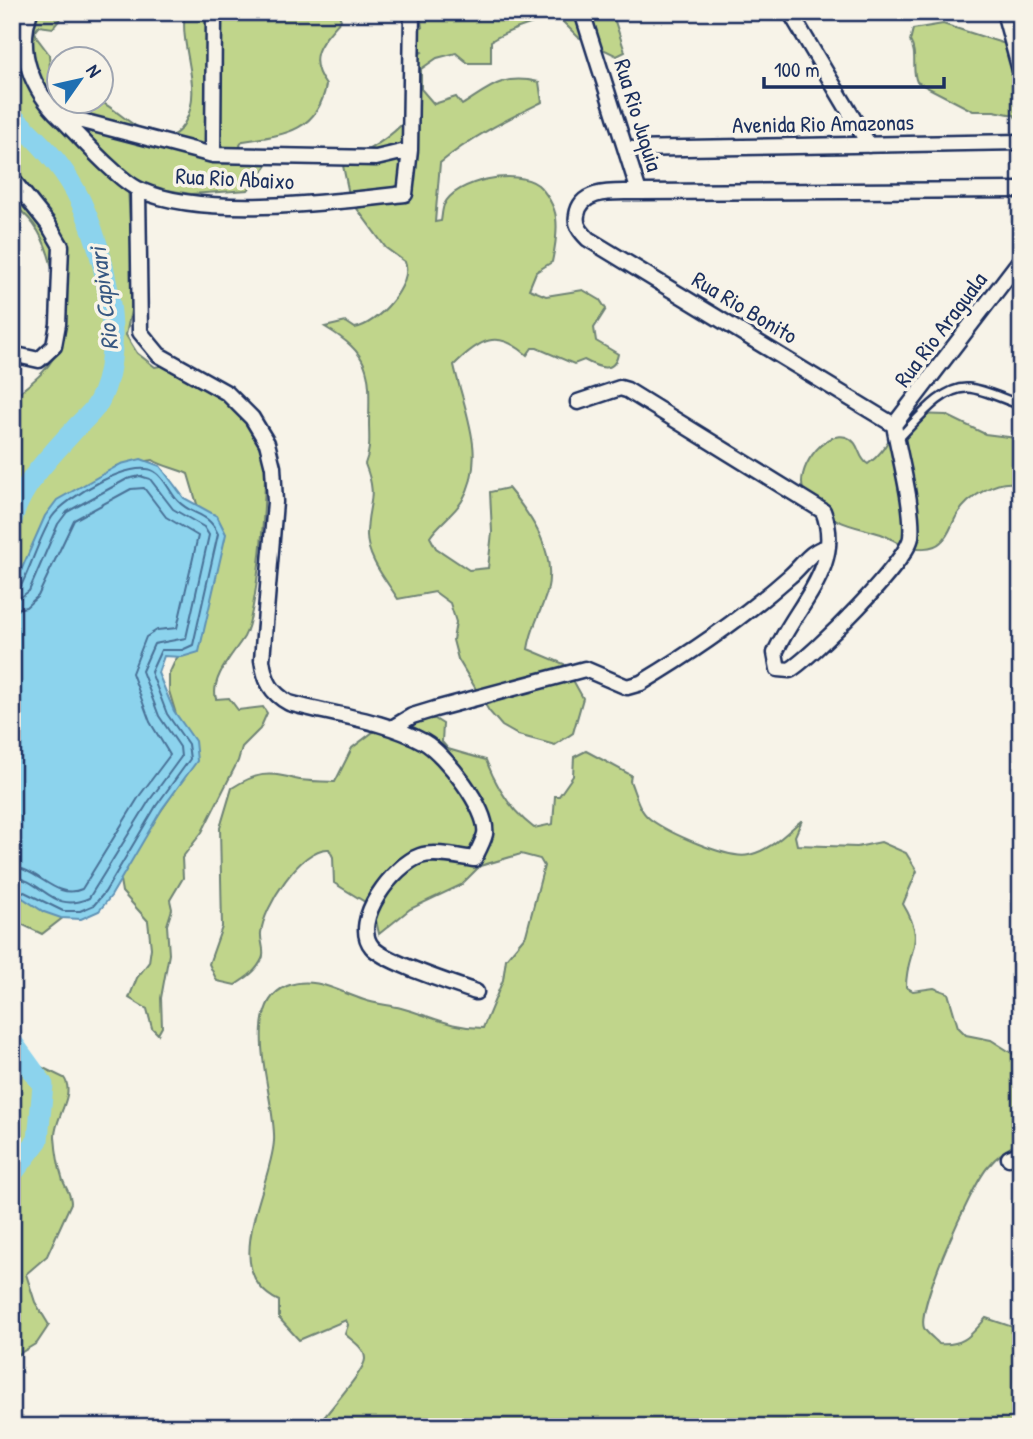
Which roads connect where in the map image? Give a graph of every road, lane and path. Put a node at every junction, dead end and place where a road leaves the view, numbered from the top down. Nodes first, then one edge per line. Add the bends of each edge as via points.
1 (30, 12) edge
2 (214, 12) edge
3 (412, 12) edge
4 (582, 12) edge
5 (790, 12) edge
6 (1004, 12) edge
7 (1021, 74) edge
8 (46, 101) edge
9 (59, 116) edge
10 (62, 116) edge
11 (1021, 142) edge
12 (869, 145) junction
13 (627, 149) junction
14 (404, 152) junction
15 (213, 155) junction
16 (12, 179) edge
17 (138, 190) junction
18 (1021, 190) edge
19 (639, 192) junction
20 (1021, 259) edge
21 (12, 354) edge
22 (578, 402) dead end
23 (1021, 405) edge
24 (896, 433) junction
25 (828, 547) junction
26 (392, 728) junction
27 (476, 992) dead end

1 - 8 street via 25,43 28,70
2 - 15 street
3 - 14 street
4 - 13 street, Rua Rio Juquia
5 - 12 street
6 - 7 street
9 - 17 street
10 - 15 street, Rua Rio Abaixo
11 - 12 street, Avenida Rio Amazonas
12 - 13 street, Avenida Rio Amazonas
13 - 19 street, Rua Rio Juquia
14 - 15 street, Rua Rio Abaixo via 376,158
14 - 17 street, Rua Rio Abaixo via 405,194 304,205 225,204
16 - 21 street via 61,246 54,346 44,358 31,360
17 - 26 street via 140,332 159,355 227,393 252,418 267,443 275,502 262,660 268,684 289,704
18 - 19 street
19 - 24 street, Rua Rio Bonito via 587,197 577,212 581,232
20 - 24 street, Rua Rio Araguala
22 - 25 street via 620,388 627,390 816,505 828,526
23 - 24 lane via 969,387 957,388
24 - 25 street via 911,524 908,548 849,619 799,665 783,672 775,653 809,598
25 - 26 street via 813,553 751,608 641,682 627,687 585,669 412,716
26 - 27 street via 426,743 463,783 481,810 485,832 474,859 422,855 390,877 374,905 367,932 369,944 382,956

